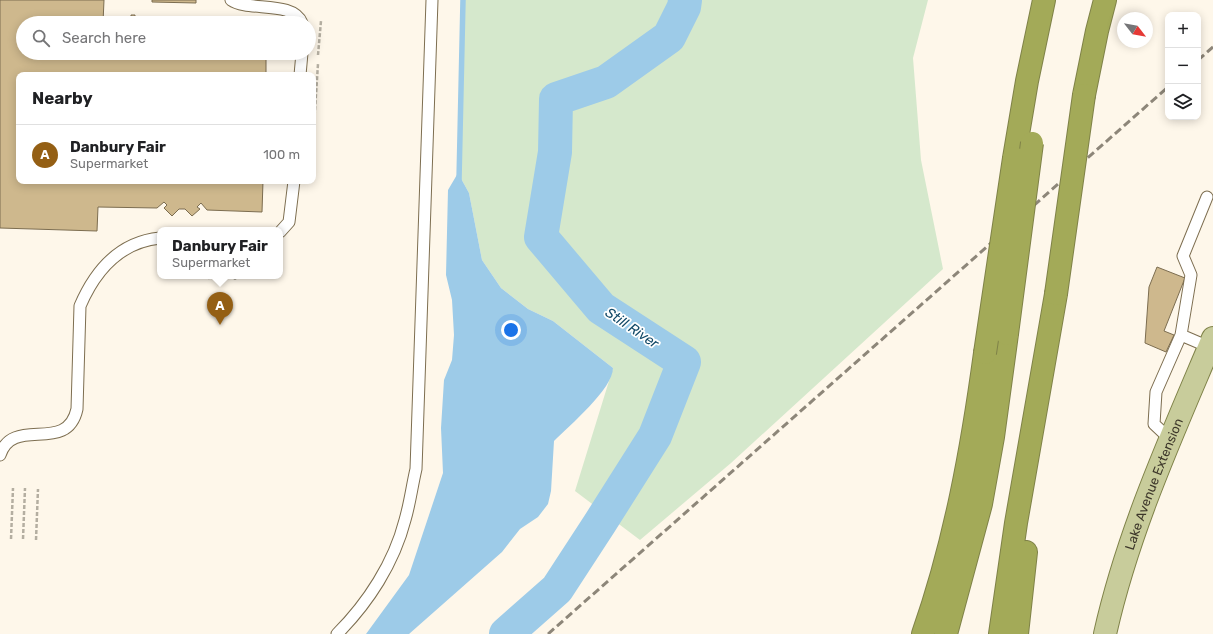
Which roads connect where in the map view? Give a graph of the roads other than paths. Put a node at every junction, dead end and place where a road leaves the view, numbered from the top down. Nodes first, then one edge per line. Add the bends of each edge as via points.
1 (231, 0) edge
2 (432, 0) edge
3 (1044, 0) edge
4 (1060, 0) edge
5 (1105, 0) edge
6 (296, 16) edge
7 (301, 60) edge
8 (300, 72) edge
9 (294, 184) edge
10 (1207, 197) dead end
11 (283, 229) edge
12 (157, 238) edge
13 (1056, 294) junction
14 (1181, 335) junction
15 (1211, 342) edge
16 (1171, 440) junction
17 (0, 455) edge
18 (337, 634) edge
19 (923, 634) edge
20 (946, 634) edge
21 (1000, 634) edge
22 (1017, 634) edge
23 (1105, 634) edge

1 - 6 lane via 248,6 285,10
2 - 18 lane via 416,469 405,521 396,548 366,600
3 - 19 highway, bridge via 1014,158 974,435 962,498
4 - 20 highway, bridge via 1042,78 993,437 981,504
5 - 13 highway, bridge via 1084,95
7 - 8 lane
9 - 11 lane via 289,222
10 - 14 lane via 1183,256 1191,275
12 - 17 lane via 147,239 118,254 95,276 86,292 80,306 75,420 58,433 19,436 8,441
13 - 21 highway via 1016,523
13 - 22 highway
14 - 15 lane
14 - 16 lane via 1156,392 1154,424
15 - 16 main road, Lake Avenue Extension
16 - 23 main road, Lake Avenue Extension via 1126,555

